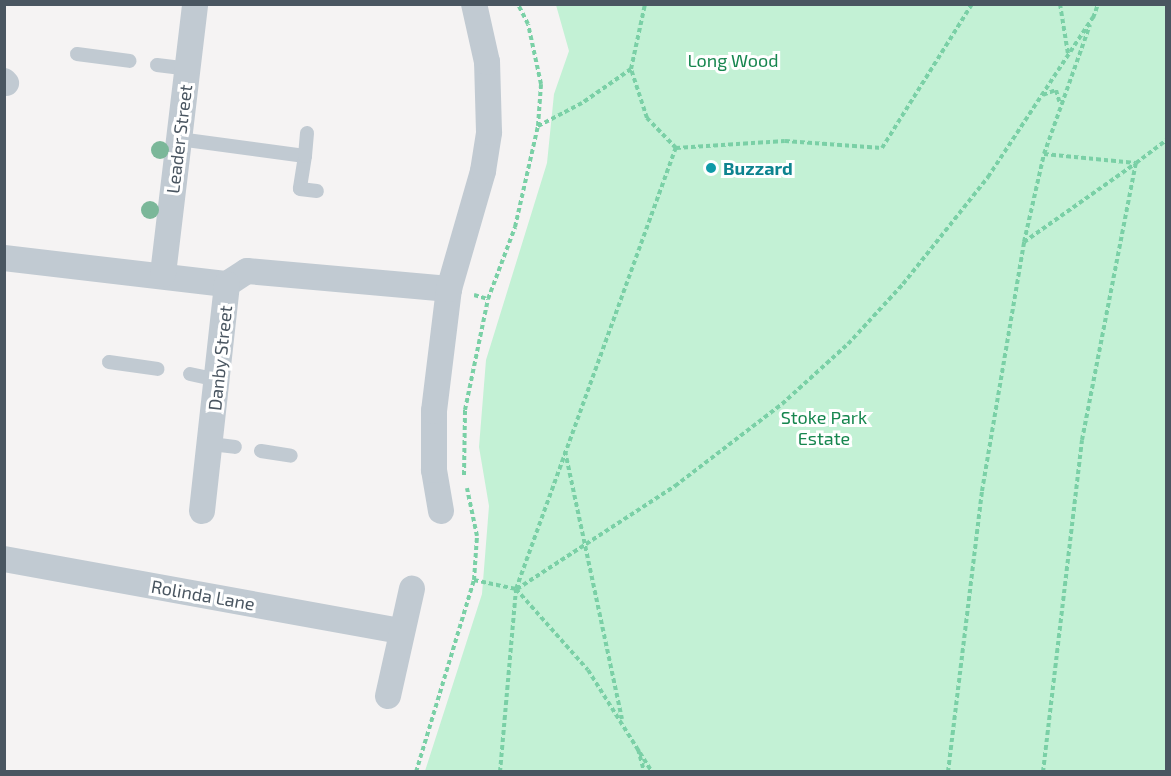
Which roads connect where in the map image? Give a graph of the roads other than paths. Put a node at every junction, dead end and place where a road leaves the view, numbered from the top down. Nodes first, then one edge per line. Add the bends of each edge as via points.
1 (195, 4) edge
2 (474, 4) edge
3 (77, 54) dead end
4 (130, 61) dead end
5 (157, 65) dead end
6 (188, 69) junction
7 (307, 133) dead end
8 (179, 139) junction
9 (304, 156) junction
10 (317, 191) dead end
11 (5, 260) edge
12 (163, 274) junction
13 (227, 284) junction
14 (449, 289) junction
15 (109, 362) dead end
16 (158, 369) dead end
17 (190, 374) dead end
18 (218, 380) junction
19 (261, 451) dead end
20 (291, 456) dead end
21 (202, 511) dead end
22 (441, 511) dead end
23 (4, 559) edge
24 (412, 589) dead end
25 (402, 631) junction
26 (388, 696) dead end

1 - 6 street, Leader Street
2 - 14 street via 487,62 489,132 483,171
3 - 4 lane
5 - 6 lane
6 - 8 street, Leader Street
7 - 9 lane
8 - 9 lane
8 - 12 street, Leader Street
9 - 10 lane via 300,189
11 - 12 street, Danby Street
12 - 13 street, Danby Street
13 - 14 street via 247,271
13 - 18 street, Danby Street
14 - 22 street via 434,411 434,470
15 - 16 lane
17 - 18 lane
18 - 21 street, Danby Street via 223,446
19 - 20 lane
23 - 25 street, Rolinda Lane
24 - 25 street
25 - 26 street

